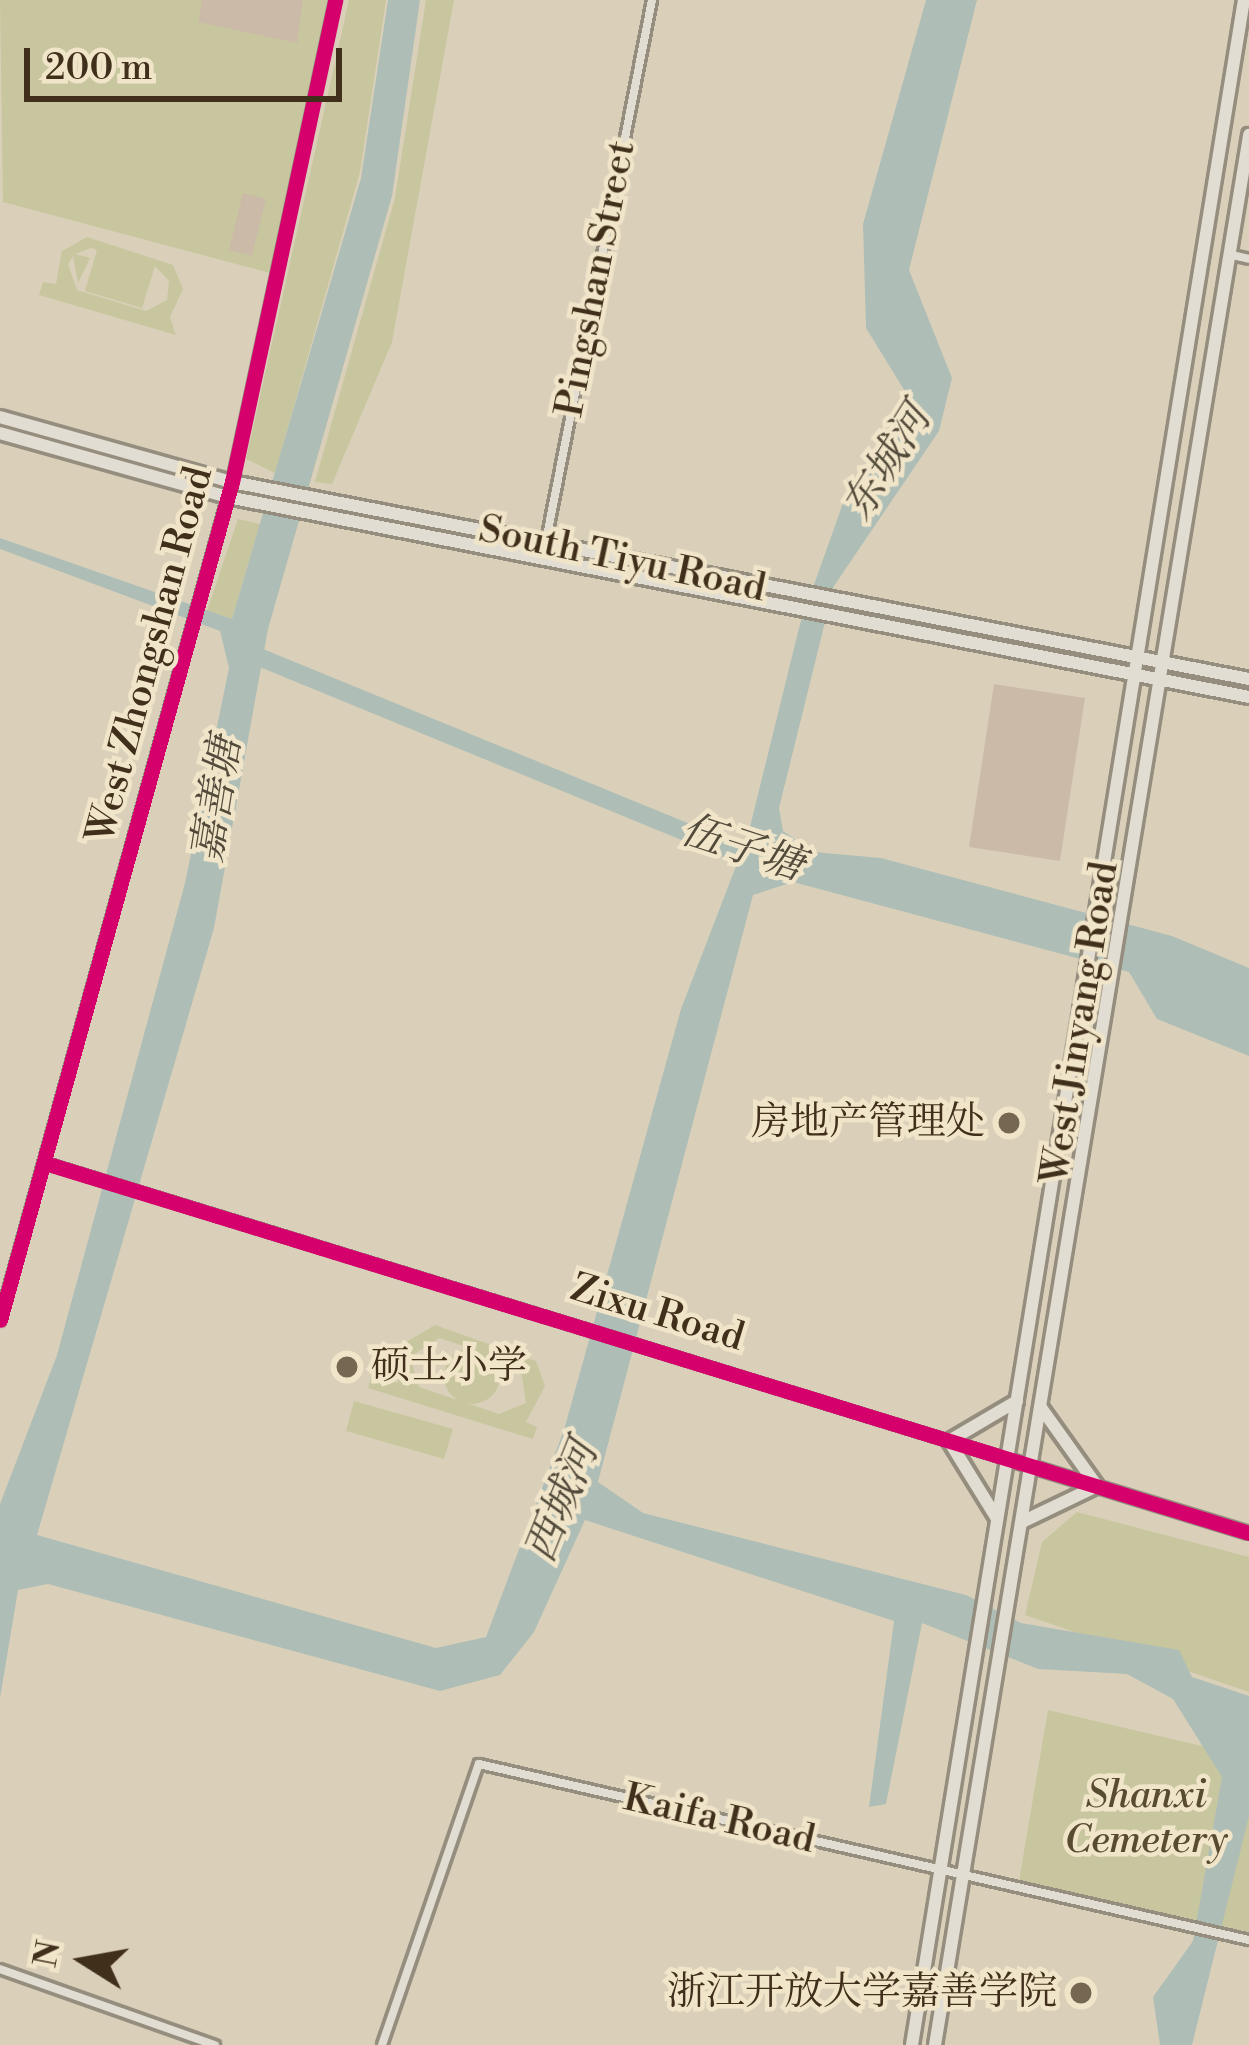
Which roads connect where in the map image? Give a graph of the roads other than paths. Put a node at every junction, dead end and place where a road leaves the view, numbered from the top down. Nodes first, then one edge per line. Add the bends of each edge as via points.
1 (335, 0) edge
2 (652, 0) edge
3 (1244, 0) edge
4 (1249, 135) edge
5 (1232, 255) junction
6 (1249, 259) edge
7 (0, 417) edge
8 (0, 433) edge
9 (232, 482) junction
10 (228, 497) junction
11 (544, 550) junction
12 (864, 615) junction
13 (1141, 654) junction
14 (1165, 664) junction
15 (1138, 672) junction
16 (1162, 680) junction
17 (1249, 680) edge
18 (1249, 697) edge
19 (45, 1163) junction
20 (0, 1321) edge
21 (1017, 1401) junction
22 (1041, 1408) junction
23 (950, 1441) junction
24 (1007, 1459) junction
25 (1031, 1466) junction
26 (1097, 1486) junction
27 (997, 1518) junction
28 (1022, 1522) junction
29 (1249, 1533) edge
30 (938, 1872) junction
31 (962, 1880) junction
32 (1249, 1940) edge
33 (0, 1969) edge
34 (912, 2041) edge
35 (215, 2045) edge
36 (382, 2045) edge
37 (935, 2045) edge

1 - 9 street, West Zhongshan Road
2 - 11 street, Pingshan Street
3 - 13 main road, West Jinyang Road
4 - 5 main road, West Jinyang Road
5 - 6 street
5 - 14 main road, West Jinyang Road
7 - 9 main road, South Tiyu Road
8 - 10 main road, South Tiyu Road
9 - 10 street, West Zhongshan Road
9 - 11 main road, South Tiyu Road
10 - 11 main road, South Tiyu Road
10 - 19 street, West Zhongshan Road
11 - 12 main road, South Tiyu Road
12 - 13 main road, South Tiyu Road
12 - 15 main road, South Tiyu Road
13 - 14 main road, South Tiyu Road
13 - 15 main road, West Jinyang Road
14 - 16 main road, West Jinyang Road
14 - 17 main road, South Tiyu Road
15 - 16 main road, South Tiyu Road
15 - 21 main road, West Jinyang Road
16 - 18 main road, South Tiyu Road
16 - 22 main road, West Jinyang Road
19 - 20 street, West Zhongshan Road
19 - 23 street, Zixu Road
21 - 23 main road
21 - 24 main road, West Jinyang Road
22 - 25 main road, West Jinyang Road
22 - 26 main road
23 - 24 street, Zixu Road
23 - 27 main road
24 - 25 street, Zixu Road
24 - 27 main road, West Jinyang Road
25 - 26 street, Zixu Road
25 - 28 main road, West Jinyang Road
26 - 28 main road
26 - 29 street, Zixu Road
27 - 30 main road, West Jinyang Road
28 - 31 main road, West Jinyang Road
30 - 31 street, Kaifa Road
30 - 34 main road, West Jinyang Road
30 - 36 street, Kaifa Road via 479,1763
31 - 32 street, Kaifa Road
31 - 37 main road, West Jinyang Road
33 - 35 street

